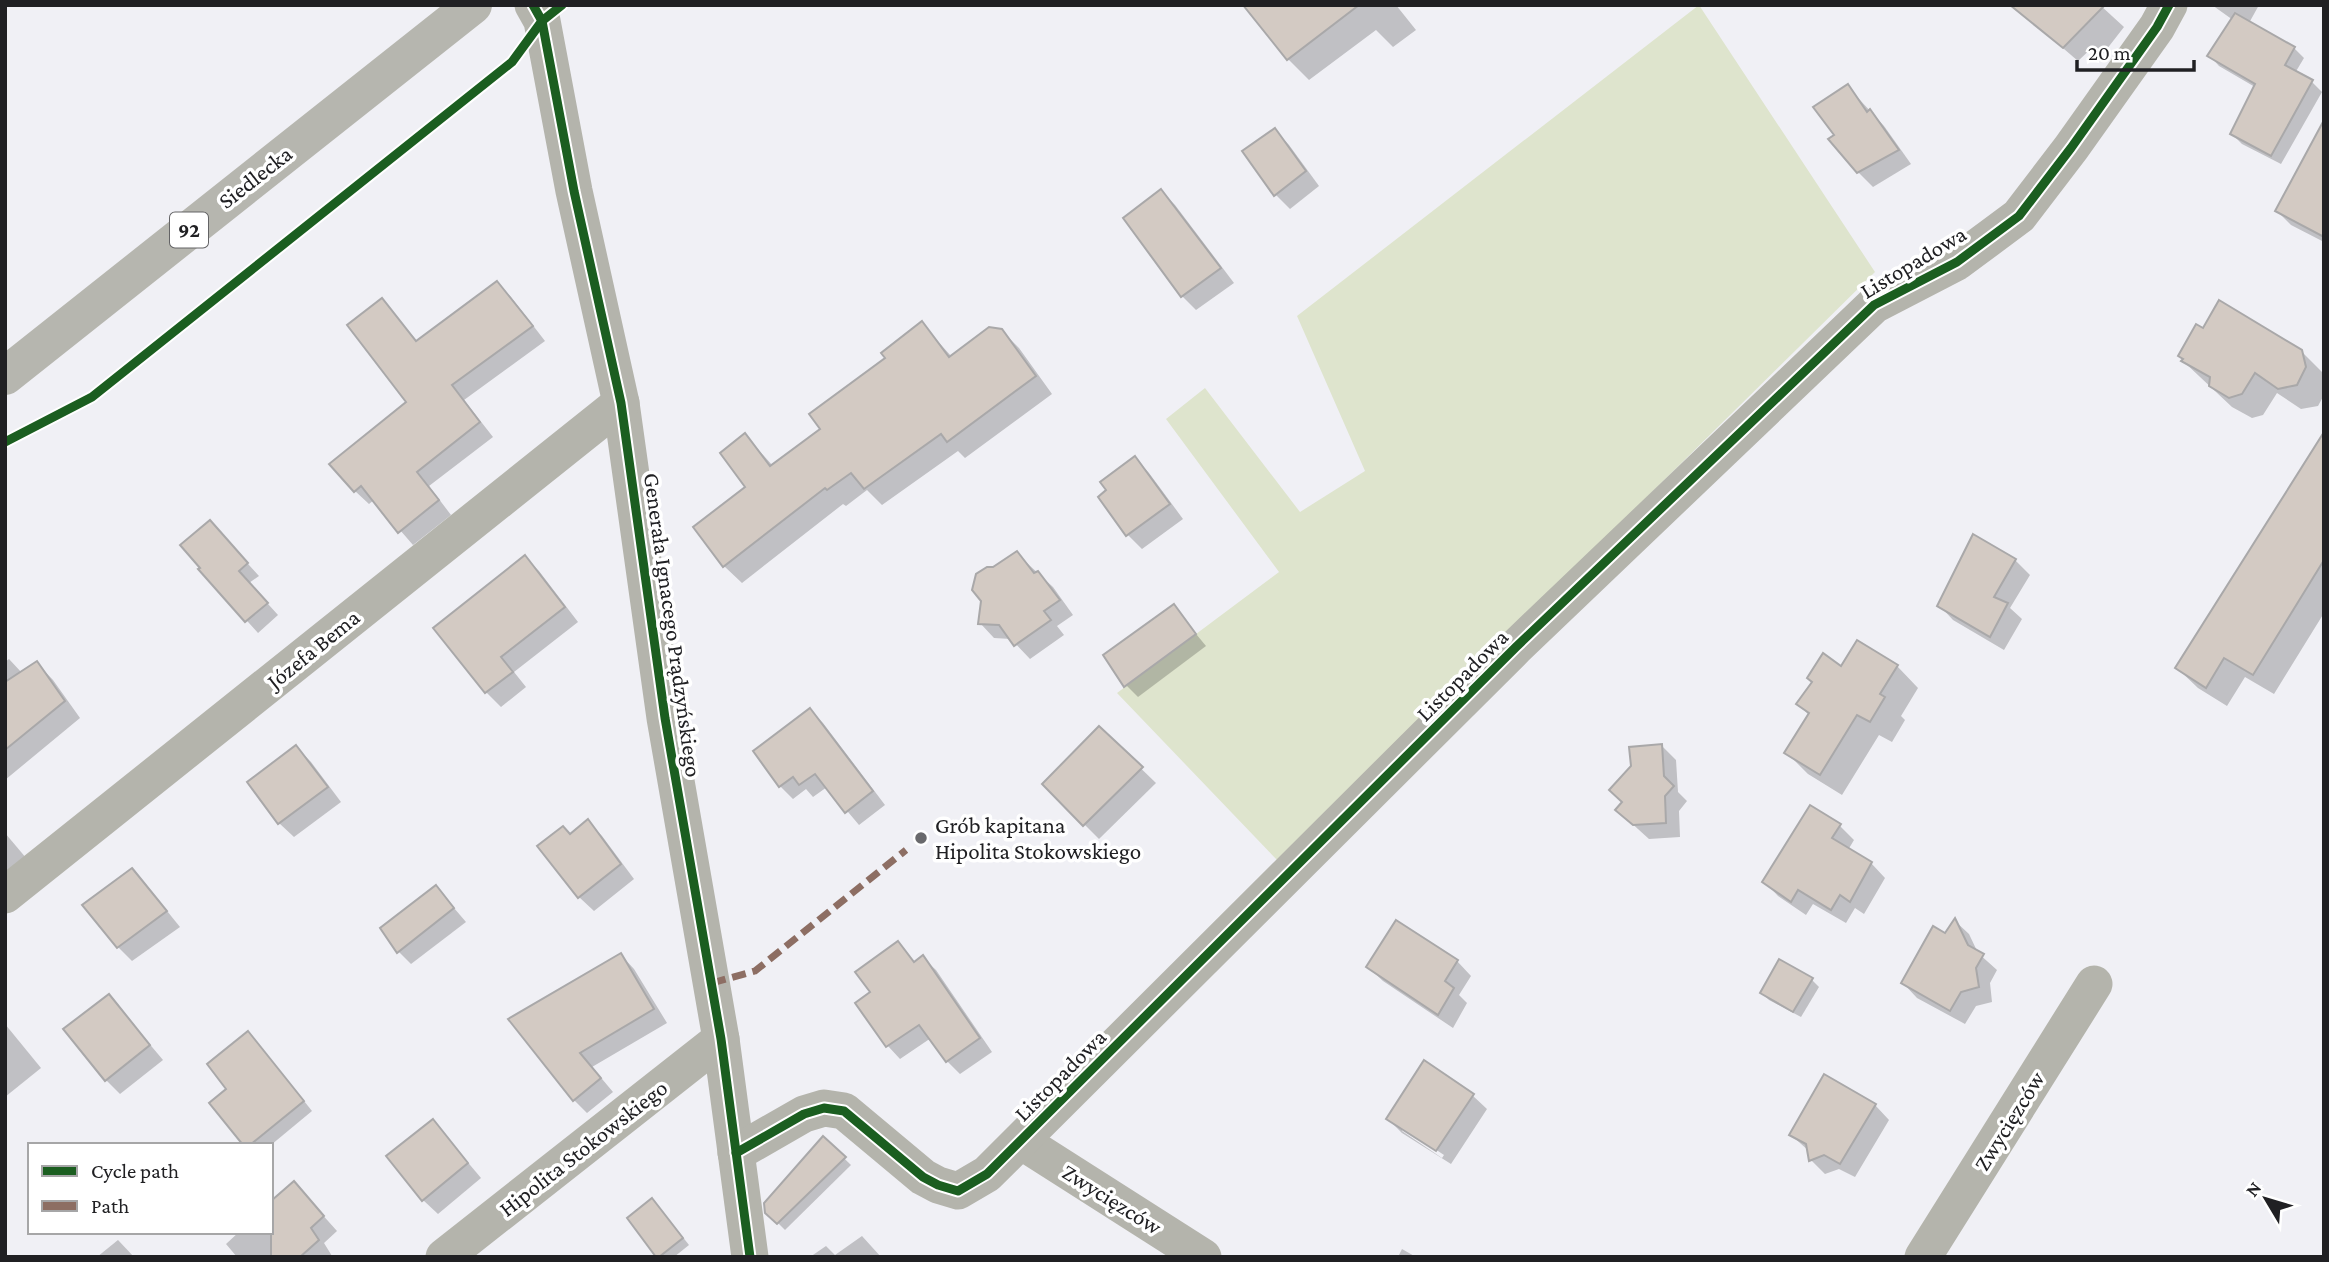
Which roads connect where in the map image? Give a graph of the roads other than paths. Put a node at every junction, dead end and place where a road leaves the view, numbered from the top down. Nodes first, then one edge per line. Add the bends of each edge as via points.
1 (473, 5) edge
2 (533, 5) edge
3 (2169, 5) edge
4 (5, 376) edge
5 (621, 403) junction
6 (5, 895) edge
7 (2094, 984) dead end
8 (721, 1038) junction
9 (1021, 1141) junction
10 (736, 1153) junction
11 (444, 1257) edge
12 (750, 1257) edge
13 (1203, 1257) edge
14 (1923, 1257) edge

1 - 4 main road, Siedlecka / 92
2 - 5 street, Generała Ignacego Prądzyńskiego via 542,21
3 - 9 street, Listopadowa via 2019,216 1957,262 1874,305 1516,647
5 - 6 street, Józefa Bema
5 - 8 street, Generała Ignacego Prądzyńskiego via 665,718
7 - 14 street, Zwycięzców
8 - 10 street, Generała Ignacego Prądzyńskiego
8 - 11 street, Hipolita Stokowskiego
9 - 10 street, Listopadowa via 987,1174 958,1191 923,1177 844,1111 824,1108 804,1114
9 - 13 street, Zwycięzców
10 - 12 street, Generała Ignacego Prądzyńskiego

